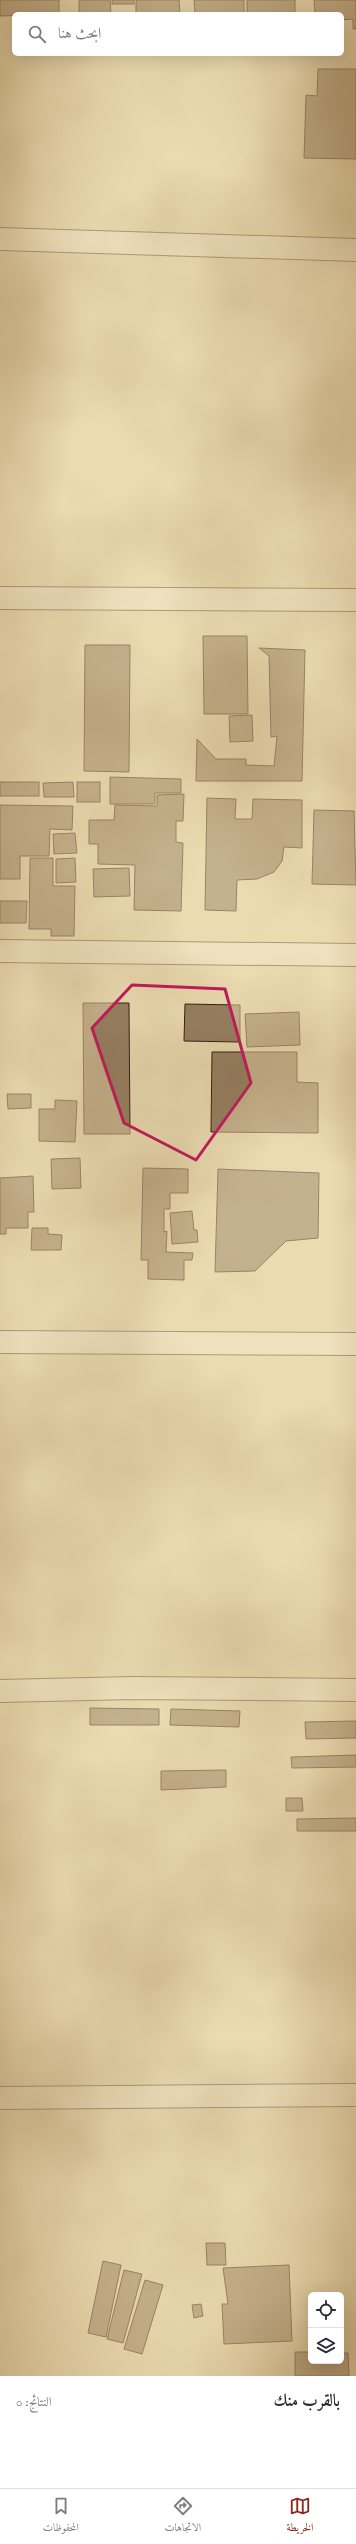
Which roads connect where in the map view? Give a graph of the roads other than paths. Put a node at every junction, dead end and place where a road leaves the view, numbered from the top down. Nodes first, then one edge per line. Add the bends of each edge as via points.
1 (0, 239) edge
2 (356, 250) edge
3 (0, 598) edge
4 (356, 600) edge
5 (0, 951) edge
6 (356, 955) edge
7 (0, 1342) edge
8 (356, 1344) edge
9 (356, 1690) edge
10 (0, 1691) edge
11 (356, 2095) edge
12 (0, 2098) edge

1 - 2 street
3 - 4 street
5 - 6 street
7 - 8 street
9 - 10 street via 134,1688
11 - 12 street

